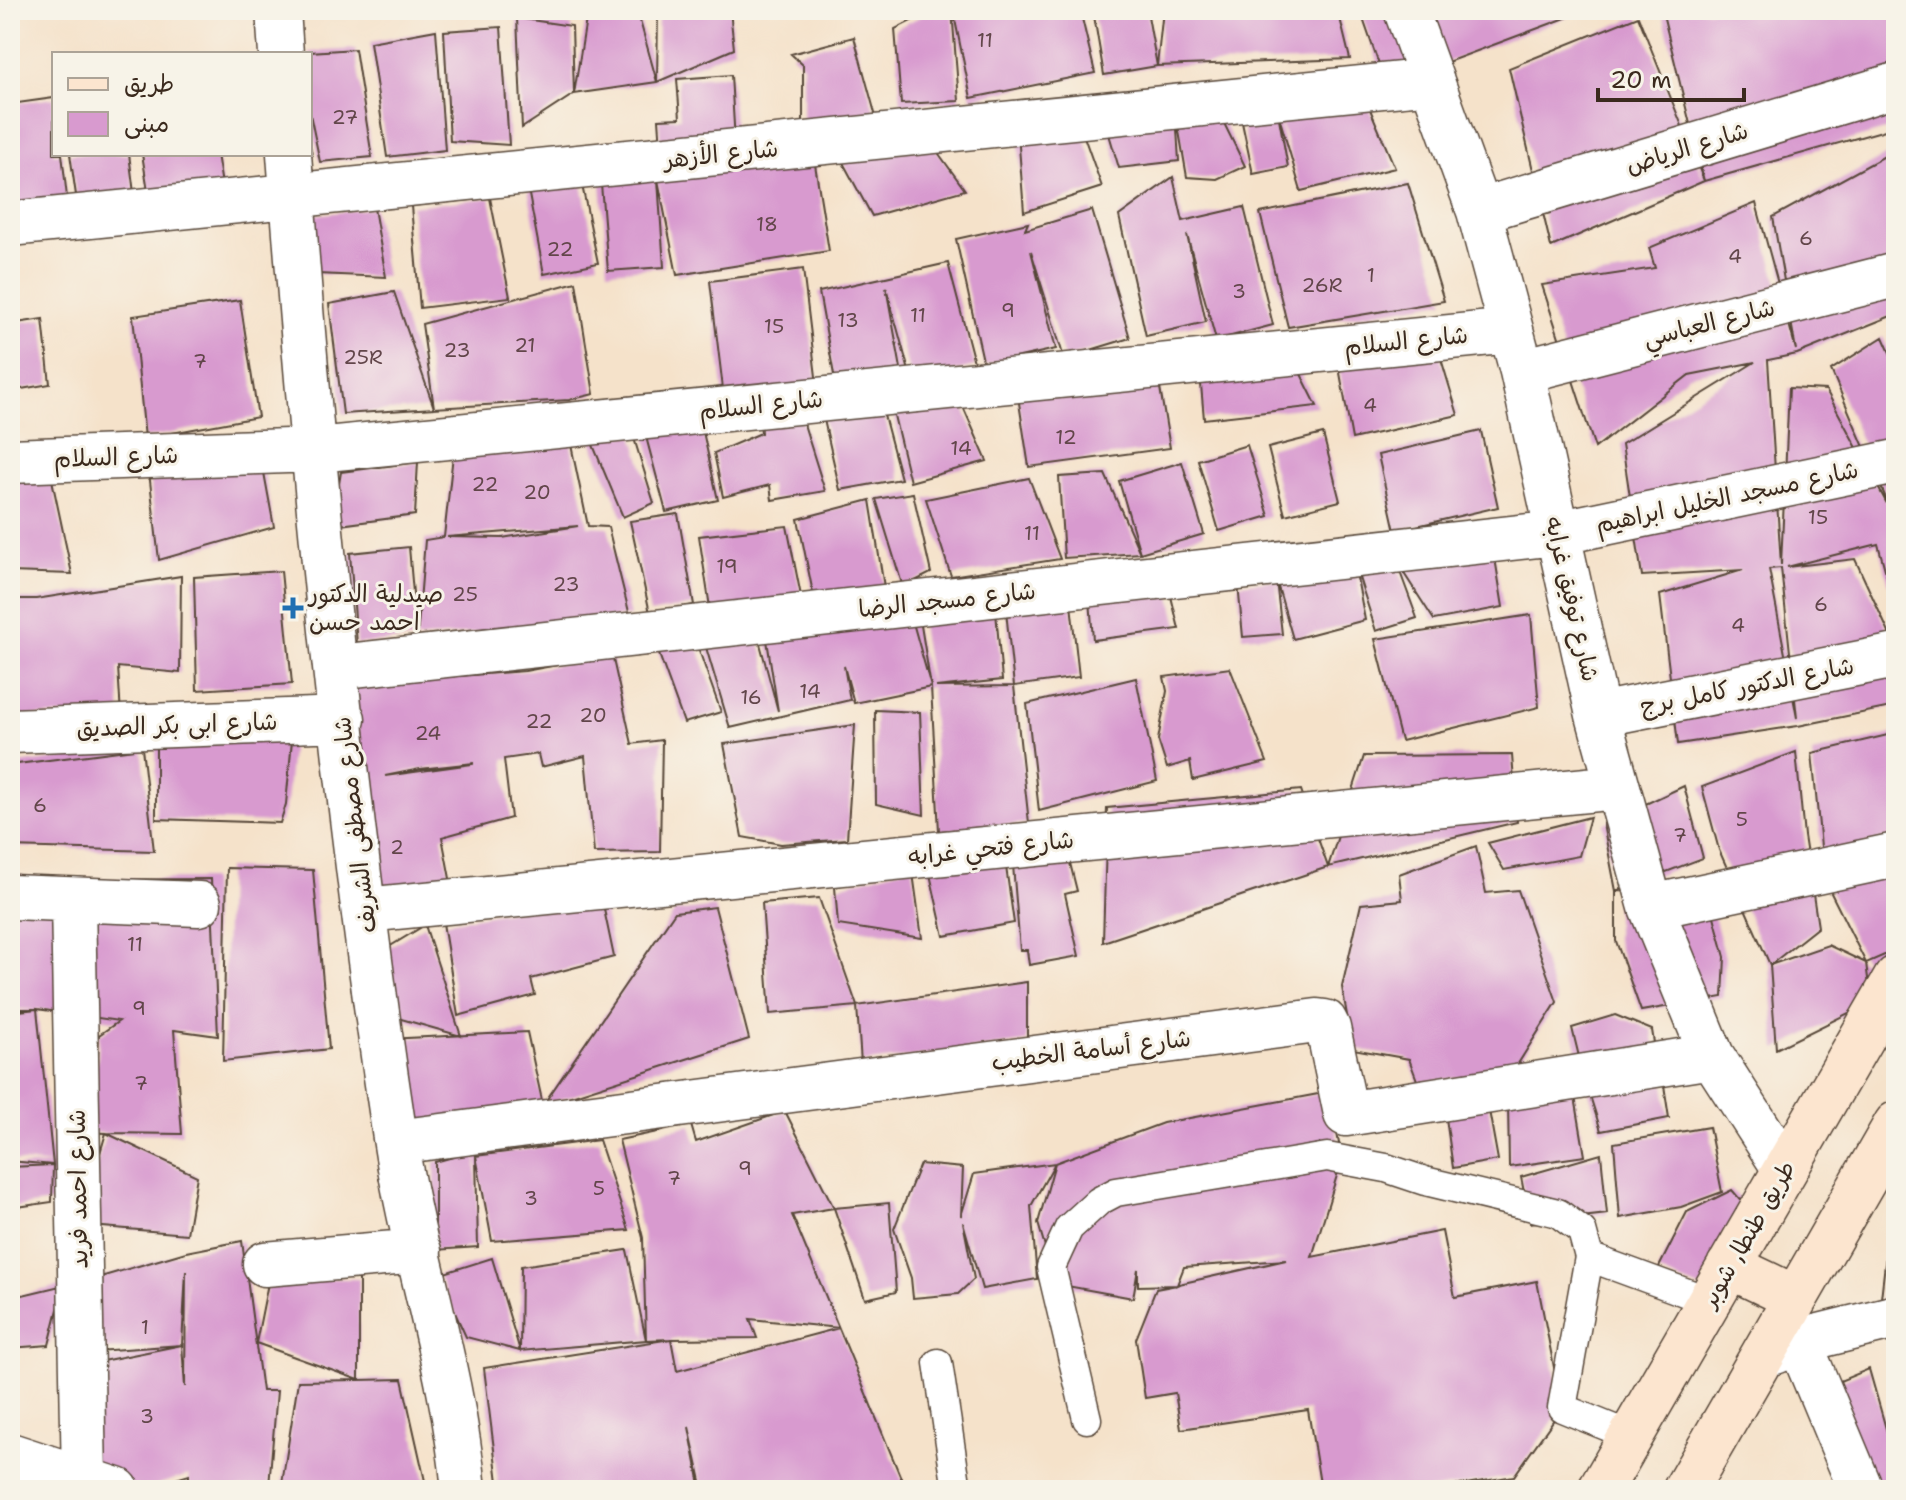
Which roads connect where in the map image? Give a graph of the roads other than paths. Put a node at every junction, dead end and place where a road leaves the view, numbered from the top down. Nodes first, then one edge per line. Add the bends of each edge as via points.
1 (278, 10) edge
2 (1406, 10) edge
3 (281, 52) edge
4 (1432, 81) junction
5 (1896, 85) edge
6 (290, 175) edge
7 (1479, 211) junction
8 (10, 224) edge
9 (1896, 275) edge
10 (1517, 351) junction
11 (316, 450) junction
12 (10, 461) edge
13 (1896, 462) edge
14 (1557, 533) junction
15 (1896, 656) edge
16 (337, 667) junction
17 (1598, 715) junction
18 (343, 719) junction
19 (10, 731) edge
20 (1617, 787) junction
21 (1896, 855) edge
22 (10, 897) edge
23 (73, 900) junction
24 (199, 904) dead end
25 (1651, 907) junction
26 (365, 910) junction
27 (1896, 978) edge
28 (1712, 1056) junction
29 (396, 1142) junction
30 (1891, 1142) edge
31 (1785, 1169) junction
32 (419, 1251) junction
33 (1589, 1257) junction
34 (265, 1264) dead end
35 (1719, 1284) junction
36 (1794, 1297) junction
37 (1896, 1317) edge
38 (1780, 1349) junction
39 (938, 1363) dead end
40 (1087, 1419) dead end
41 (1631, 1436) junction
42 (10, 1455) edge
43 (100, 1484) edge
44 (464, 1490) edge
45 (957, 1490) edge
46 (1600, 1490) edge
47 (1685, 1490) edge
48 (1861, 1490) edge

1 - 3 street
2 - 4 street, شارع توفيق غرابه
4 - 6 street, شارع الأزهر
4 - 7 street, شارع توفيق غرابه
5 - 7 street, شارع الرياض
6 - 8 street, شارع الأزهر
6 - 11 street, شارع مصطفى الشريف
7 - 10 street, شارع توفيق غرابه
9 - 10 street, شارع العباسي
10 - 11 street, شارع السلام
10 - 14 street, شارع توفيق غرابه
11 - 12 street, شارع السلام
11 - 16 street, شارع مصطفى الشريف
13 - 14 street, شارع مسجد الخليل ابراهيم
14 - 16 street, شارع مسجد الرضا
14 - 17 street, شارع توفيق غرابه
15 - 17 street, شارع الدكتور كامل برج
16 - 18 street, شارع مصطفى الشريف
17 - 20 street, شارع توفيق غرابه
18 - 19 street, شارع ابى بكر الصديق
18 - 26 street, شارع مصطفى الشريف
20 - 25 street, شارع توفيق غرابه
20 - 26 street, شارع فتحي غرابه
21 - 25 street
22 - 23 street
23 - 24 street
23 - 43 street, شارع احمد فريد
25 - 28 street, شارع توفيق غرابه
26 - 29 street, شارع مصطفى الشريف
27 - 31 street, طريق طنطا, شوبر
28 - 29 street, شارع أسامة الخطيب via 1346,1114 1328,1028 1317,1021
28 - 31 street, شارع توفيق غرابه
29 - 32 street, شارع مصطفى الشريف
30 - 36 street
31 - 35 street, طريق طنطا, شوبر
32 - 34 street
32 - 44 street, شارع مصطفى الشريف via 446,1365
33 - 35 lane
33 - 40 lane via 1582,1231 1558,1213 1327,1157 1116,1192 1069,1228 1051,1267
33 - 41 lane via 1562,1408
35 - 36 street
35 - 41 street, طريق طنطا, شوبر
36 - 38 street
37 - 38 street
38 - 47 street
38 - 48 street
39 - 45 lane
41 - 46 street, طريق طنطا, شوبر
42 - 43 street

